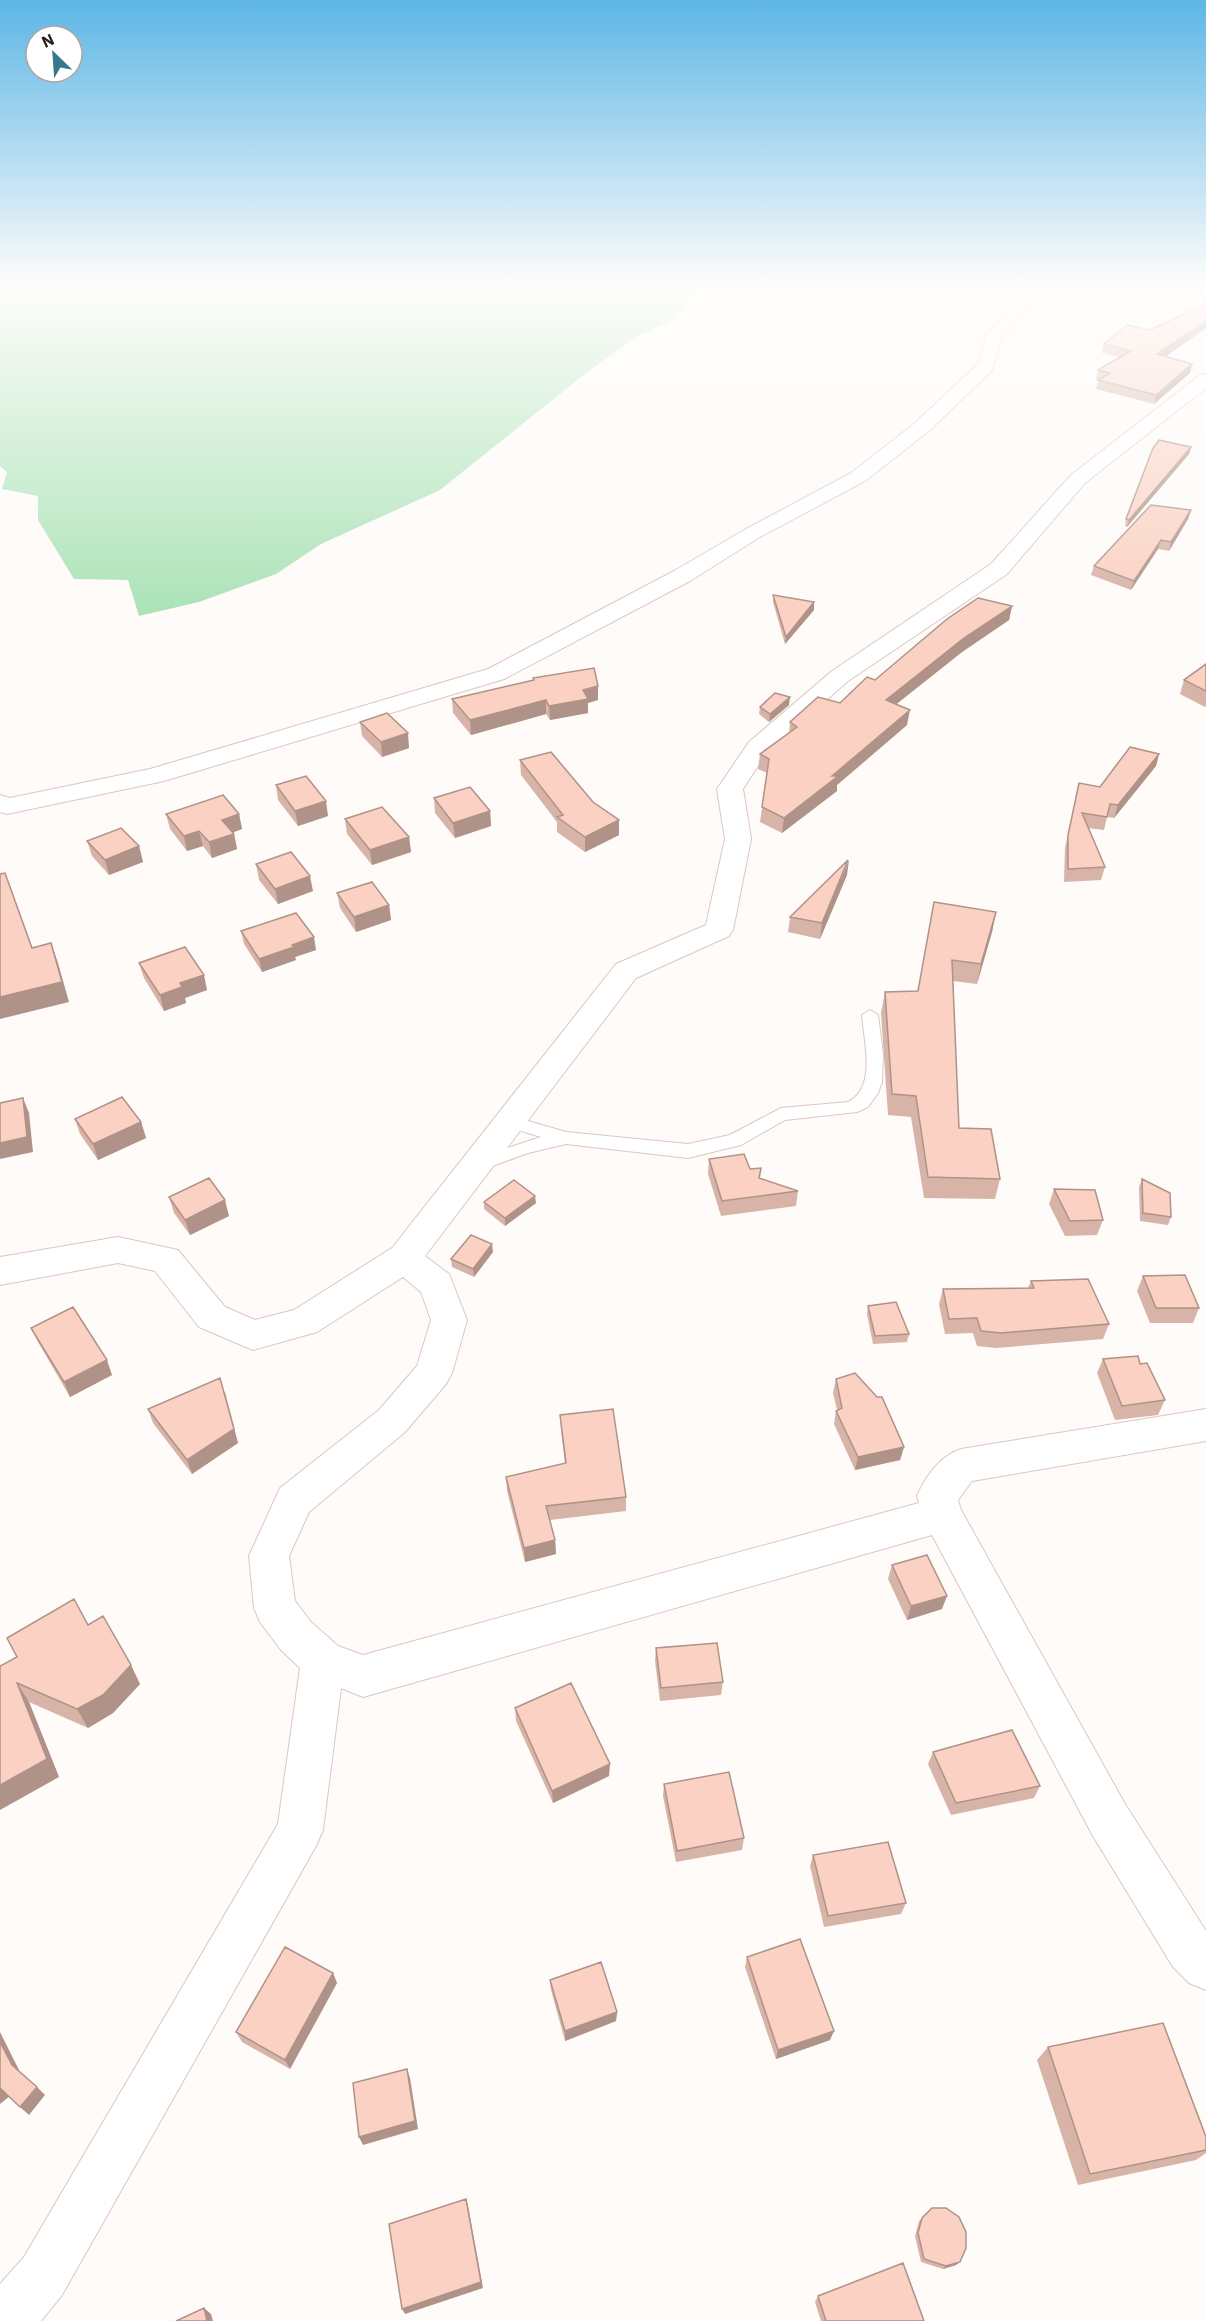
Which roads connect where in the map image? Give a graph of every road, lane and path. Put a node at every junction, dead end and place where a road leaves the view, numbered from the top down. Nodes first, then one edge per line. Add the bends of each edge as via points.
1 (957, 393) edge
2 (1188, 393) edge
3 (0, 803) edge
4 (870, 1015) dead end
5 (511, 1122) junction
6 (566, 1138) junction
7 (479, 1164) junction
8 (404, 1258) junction
9 (0, 1271) edge
10 (1206, 1425) edge
11 (942, 1514) junction
12 (323, 1660) junction
13 (1206, 1966) edge
14 (5, 2321) edge

1 - 3 street via 858,477 496,674 156,776 7,806
2 - 5 street via 1078,479 999,569 840,676 758,747 730,789 738,839 719,930 626,971
4 - 6 lane via 874,1080 869,1097 860,1106 780,1114 735,1140 688,1151
5 - 6 lane
5 - 7 street
6 - 7 lane via 525,1147
7 - 8 street
8 - 9 street via 304,1322 253,1335 212,1317 166,1260 118,1250
8 - 12 street via 436,1284 449,1320 433,1373 392,1421 294,1500 269,1556 275,1608 296,1636
10 - 11 street via 961,1466 938,1496
11 - 12 street via 363,1676
11 - 13 street via 1109,1820 1190,1950
12 - 14 street via 300,1830 43,2276

